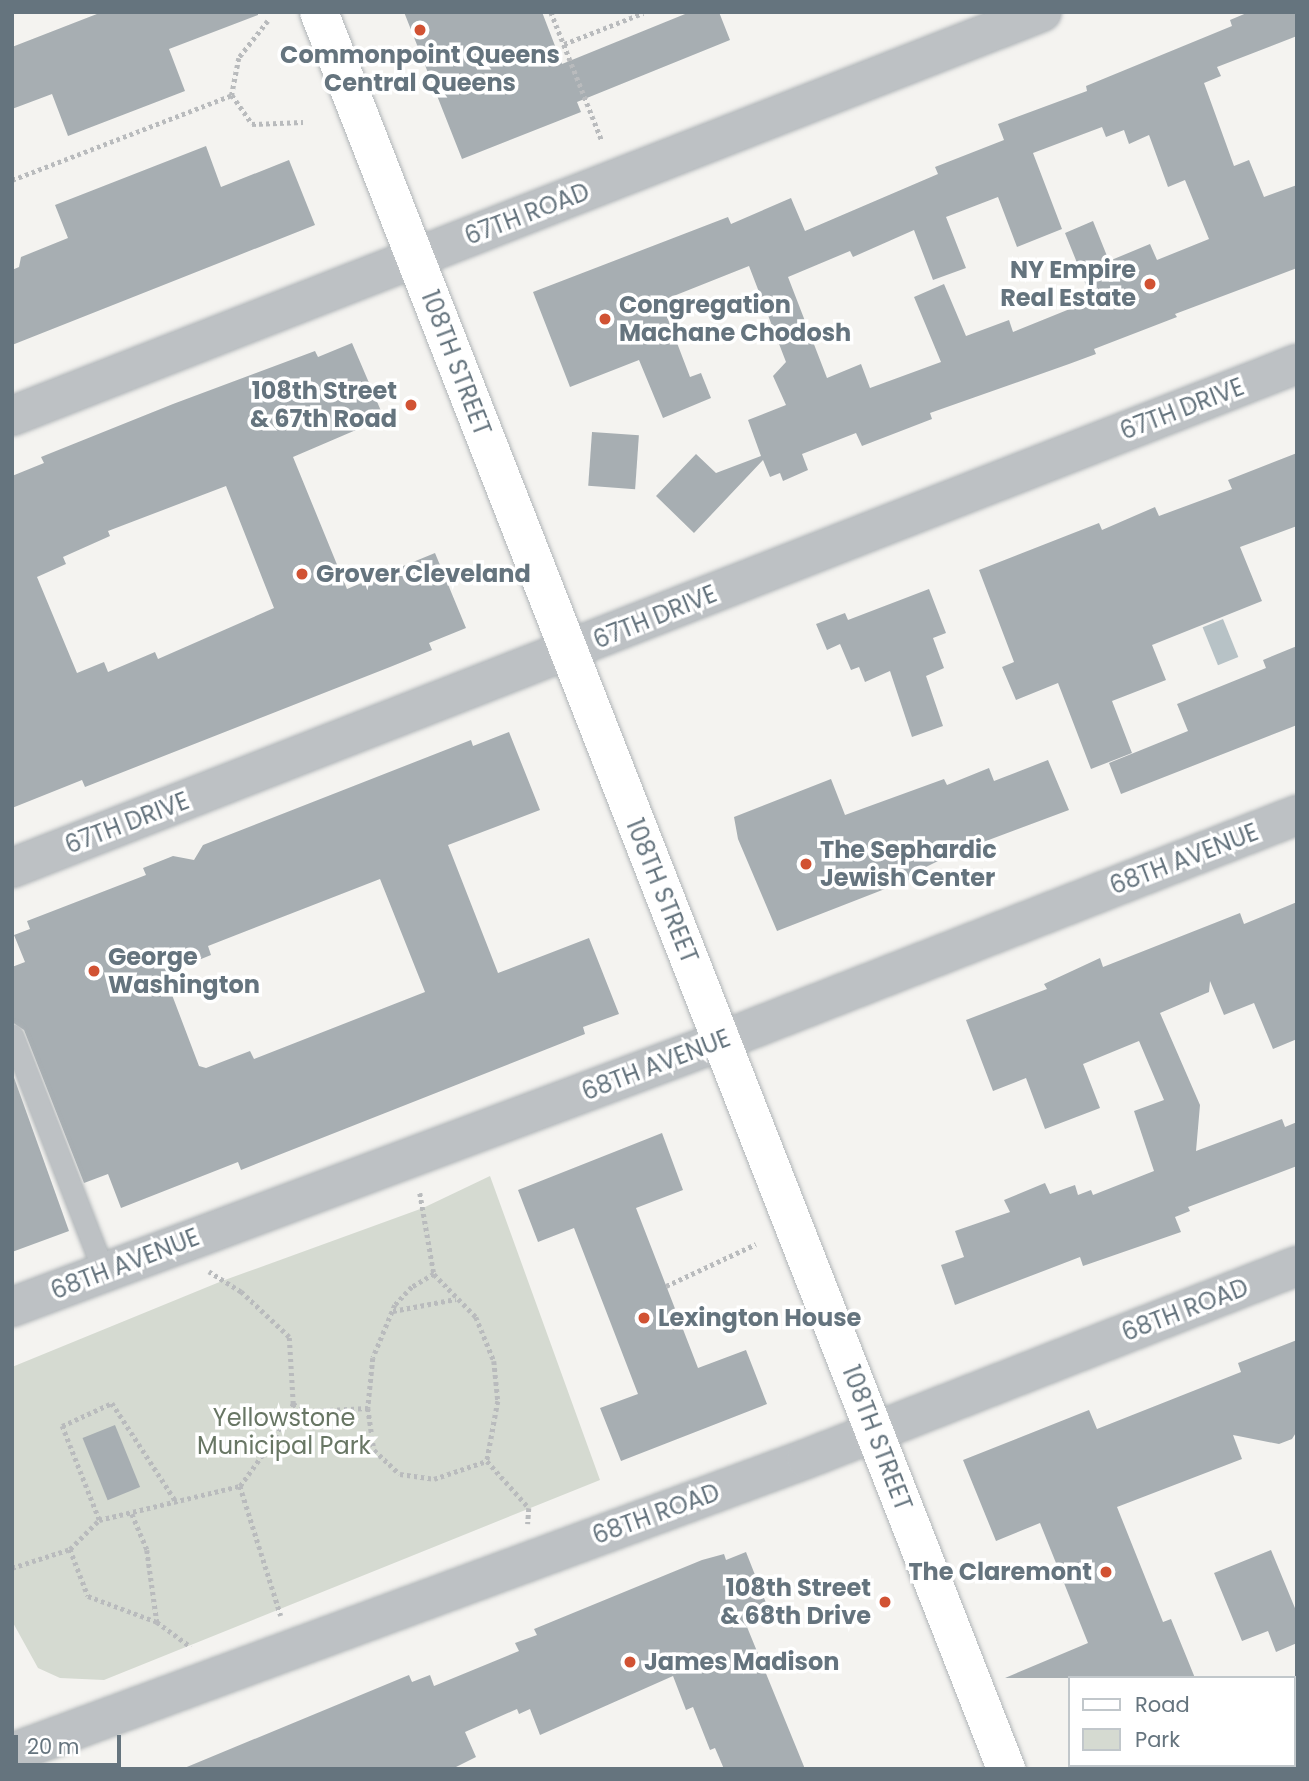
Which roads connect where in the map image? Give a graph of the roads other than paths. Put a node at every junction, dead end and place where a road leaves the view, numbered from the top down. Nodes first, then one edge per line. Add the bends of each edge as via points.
1 (319, 12) edge
2 (1042, 12) edge
3 (415, 258) junction
4 (1297, 365) edge
5 (12, 416) edge
6 (567, 652) junction
7 (1297, 815) edge
8 (12, 868) edge
9 (12, 1035) edge
10 (721, 1041) junction
11 (1297, 1266) edge
12 (104, 1272) junction
13 (12, 1307) edge
14 (874, 1432) junction
15 (19, 1753) edge
16 (1006, 1769) edge

1 - 3 main road, 108TH STREET
2 - 3 street, 67TH ROAD
3 - 5 street, 67TH ROAD
3 - 6 main road, 108TH STREET
4 - 6 street, 67TH DRIVE
6 - 8 street, 67TH DRIVE
6 - 10 main road, 108TH STREET
7 - 10 street, 68TH AVENUE
9 - 12 lane
10 - 12 street, 68TH AVENUE
10 - 14 main road, 108TH STREET
11 - 14 street, 68TH ROAD
12 - 13 street, 68TH AVENUE
14 - 15 street, 68TH ROAD
14 - 16 main road, 108TH STREET

